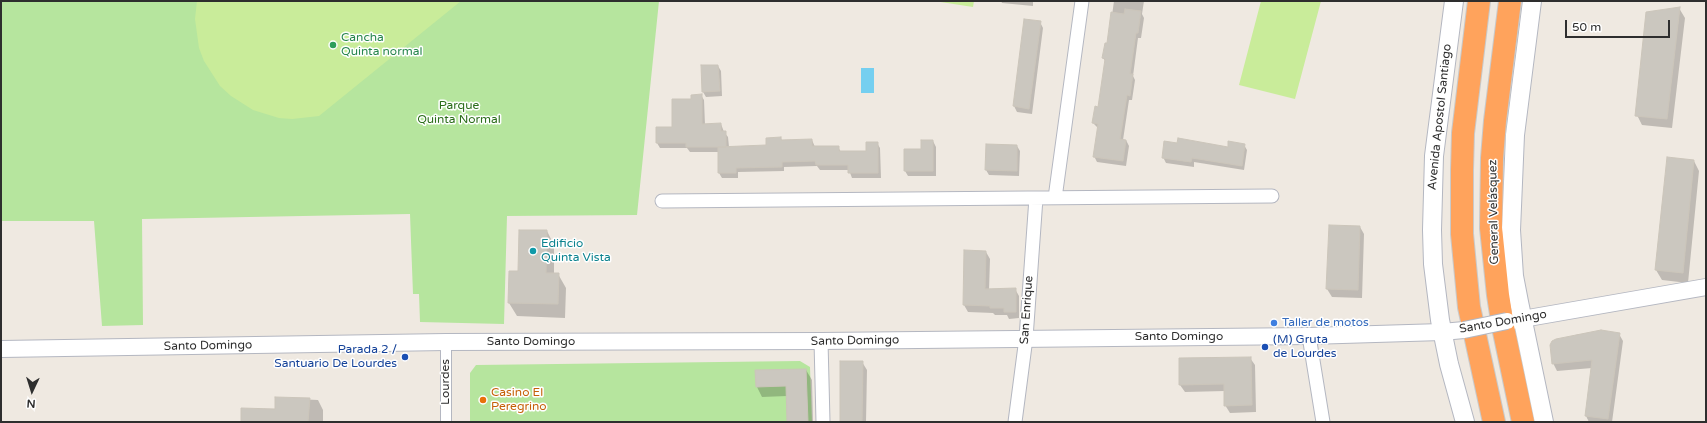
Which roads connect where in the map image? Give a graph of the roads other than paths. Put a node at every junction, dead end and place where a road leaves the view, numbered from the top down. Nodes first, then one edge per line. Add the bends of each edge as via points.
1 (1082, 1) edge
2 (1454, 1) edge
3 (1479, 1) edge
4 (1510, 1) edge
5 (1532, 1) edge
6 (1272, 196) dead end
7 (1036, 198) junction
8 (1055, 198) junction
9 (662, 201) dead end
10 (1706, 287) edge
11 (1514, 320) junction
12 (1442, 332) junction
13 (1309, 336) junction
14 (1026, 338) junction
15 (821, 341) junction
16 (446, 342) junction
17 (1, 349) edge
18 (446, 422) edge
19 (823, 422) edge
20 (1015, 422) edge
21 (1323, 422) edge
22 (1464, 422) edge
23 (1494, 422) edge
24 (1523, 422) edge
25 (1544, 422) edge

1 - 8 street
2 - 12 main road, Avenida Apostol Santiago via 1438,120 1432,193 1433,264
3 - 23 highway via 1463,133 1462,234 1469,307
4 - 24 highway, General Velásquez via 1492,158 1492,228 1503,327
5 - 11 main road via 1512,176 1510,230
6 - 8 street
7 - 8 street
7 - 9 street
7 - 14 street, San Enrique
10 - 11 street, Santo Domingo
11 - 12 street, Santo Domingo, bridge
11 - 25 main road
12 - 13 street, Santo Domingo
12 - 22 main road, Avenida Apostol Santiago
13 - 14 street, Santo Domingo
13 - 21 street
14 - 15 street, Santo Domingo
14 - 20 street, San Enrique
15 - 16 street, Santo Domingo
15 - 19 street
16 - 17 street, Santo Domingo
16 - 18 street, Lourdes

